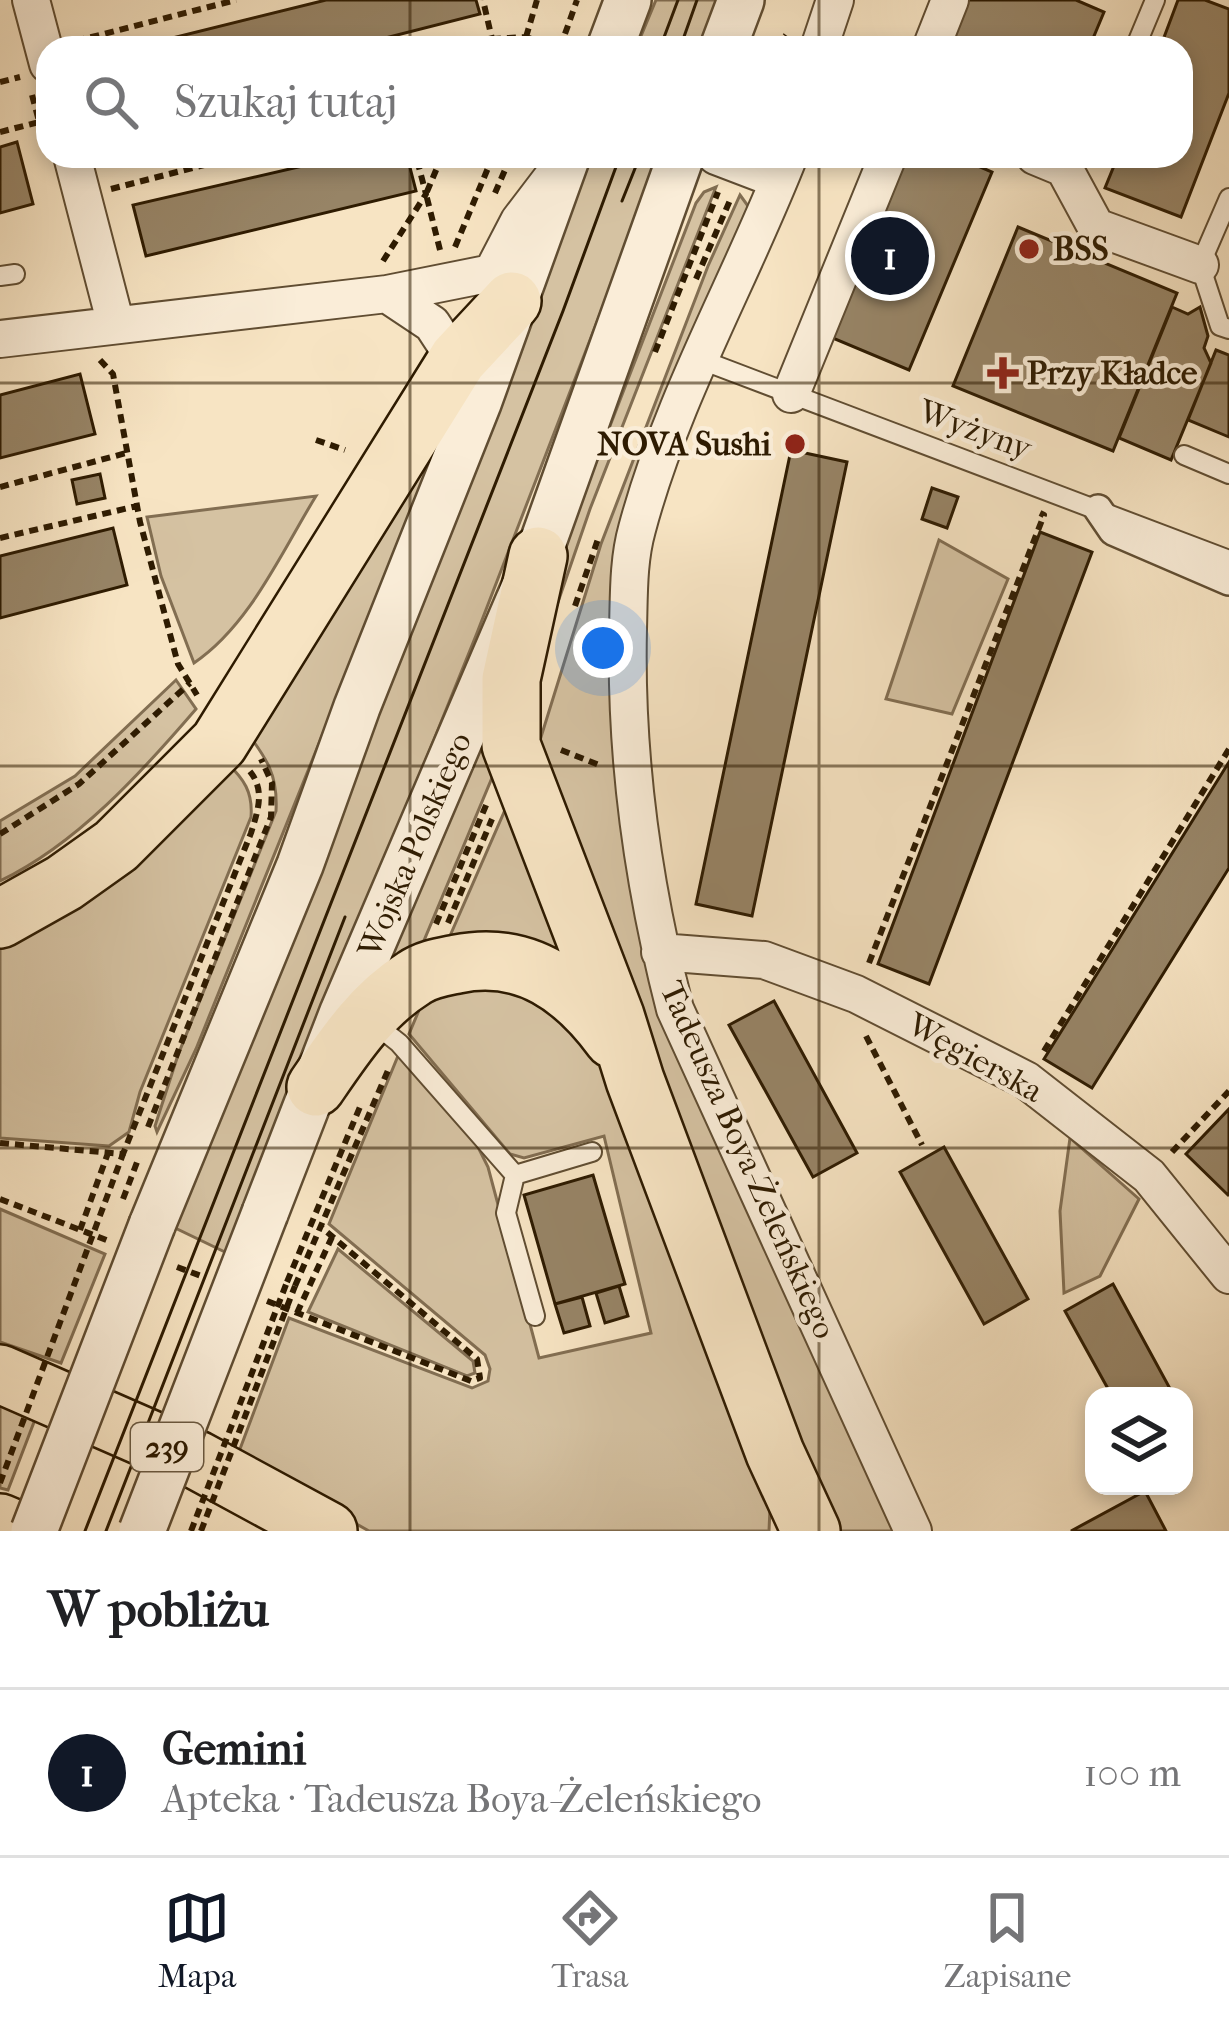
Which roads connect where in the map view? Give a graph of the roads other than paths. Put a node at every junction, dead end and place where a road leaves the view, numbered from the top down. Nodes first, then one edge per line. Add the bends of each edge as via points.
1 (32, 0) edge
2 (628, 0) edge
3 (835, 0) edge
4 (950, 0) edge
5 (1155, 0) edge
6 (755, 14) edge
7 (39, 36) edge
8 (614, 36) edge
9 (734, 36) edge
10 (813, 36) edge
11 (936, 36) edge
12 (1140, 36) edge
13 (75, 168) edge
14 (558, 168) edge
15 (562, 168) edge
16 (678, 168) edge
17 (784, 168) edge
18 (883, 168) edge
19 (1063, 168) edge
20 (1229, 198) edge
21 (1200, 265) junction
22 (385, 278) junction
23 (512, 301) joint
24 (116, 325) junction
25 (1229, 329) edge
26 (0, 339) edge
27 (699, 359) junction
28 (468, 381) junction
29 (791, 394) junction
30 (1184, 455) dead end
31 (1229, 474) edge
32 (1098, 509) junction
33 (567, 556) junction
34 (1229, 560) edge
35 (1229, 581) edge
36 (0, 920) edge
37 (660, 952) junction
38 (366, 1017) junction
39 (635, 1081) junction
40 (316, 1087) junction
41 (592, 1152) dead end
42 (515, 1174) junction
43 (1229, 1275) edge
44 (535, 1316) dead end
45 (0, 1374) edge
46 (775, 1453) junction
47 (0, 1523) edge
48 (19, 1531) edge
49 (34, 1531) edge
50 (142, 1531) edge
51 (328, 1531) edge
52 (786, 1531) edge
53 (811, 1531) edge
54 (913, 1531) edge

1 - 7 street
2 - 8 street
3 - 10 street
4 - 11 street
5 - 12 lane
6 - 9 street
13 - 24 street
14 - 22 street via 492,273
15 - 23 street
16 - 33 street, Wojska Polskiego
17 - 27 street, Tadeusza Boya-Żeleńskiego
18 - 29 street
19 - 21 street via 1096,227
20 - 21 lane
21 - 25 lane via 1220,326
22 - 24 street via 344,299
22 - 28 street via 432,324
23 - 28 main road
24 - 26 street
27 - 29 lane, Wyżyny
27 - 37 street, Tadeusza Boya-Żeleńskiego via 635,534 627,666 633,775
28 - 36 main road via 218,726 116,846
28 - 49 street, bridge via 300,865
29 - 32 lane, Wyżyny
30 - 31 lane
32 - 34 lane, Wyżyny
32 - 35 street via 1113,531
33 - 39 main road via 511,679 511,745
33 - 40 street, Wojska Polskiego via 343,1012
37 - 43 street, Węgierska via 764,960 1026,1080 1150,1176
37 - 54 street, Tadeusza Boya-Żeleńskiego via 684,1030
38 - 39 main road via 428,970 527,965 586,1005
38 - 40 main road
38 - 42 lane via 399,1043
39 - 46 main road
40 - 50 street, Wojska Polskiego, bridge
41 - 42 lane
42 - 44 lane via 506,1213
45 - 51 main road, 239 via 197,1460
46 - 52 main road
46 - 53 main road
47 - 48 main road

